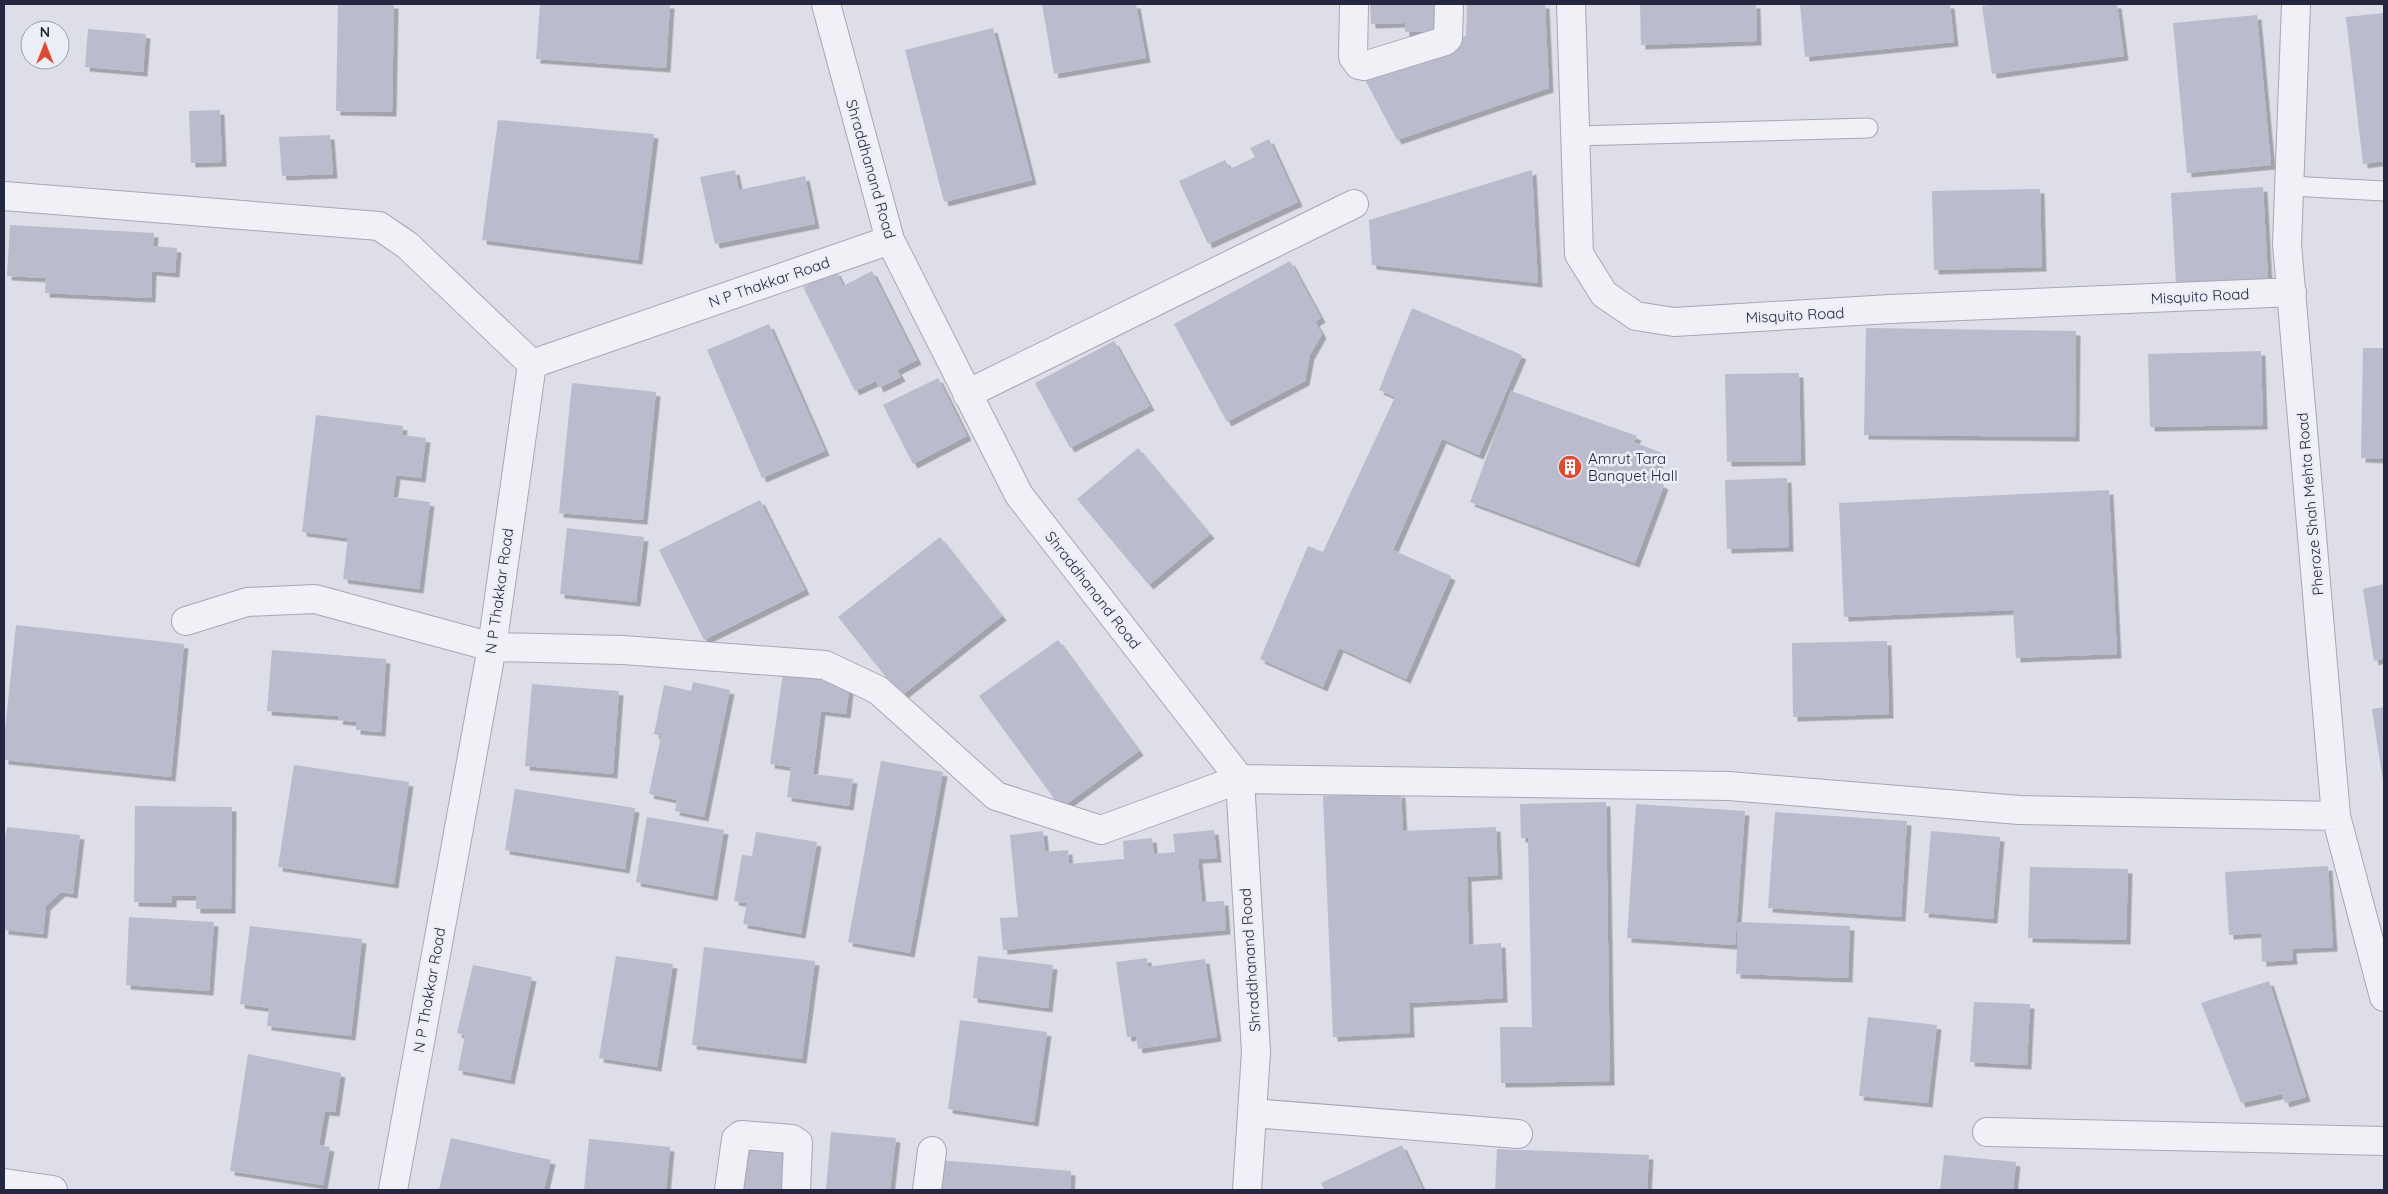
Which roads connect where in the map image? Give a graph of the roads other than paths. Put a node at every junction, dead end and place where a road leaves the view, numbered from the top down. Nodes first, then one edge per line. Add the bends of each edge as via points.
1 (826, 4) edge
2 (1354, 4) edge
3 (1449, 4) edge
4 (1571, 4) edge
5 (2296, 4) edge
6 (1868, 128) dead end
7 (1575, 136) junction
8 (2290, 186) junction
9 (2384, 191) edge
10 (4, 196) edge
11 (1354, 204) dead end
12 (890, 240) junction
13 (2292, 292) junction
14 (532, 364) junction
15 (967, 394) junction
16 (186, 621) dead end
17 (492, 647) junction
18 (1240, 779) junction
19 (2336, 816) junction
20 (2384, 998) edge
21 (1252, 1113) junction
22 (1987, 1132) dead end
23 (1518, 1134) dead end
24 (2384, 1141) edge
25 (932, 1151) dead end
26 (4, 1183) edge
27 (53, 1190) edge
28 (393, 1190) edge
29 (729, 1190) edge
30 (796, 1190) edge
31 (927, 1190) edge
32 (1248, 1190) edge

1 - 12 street, Shraddhanand Road
2 - 3 street via 1353,57 1364,66 1445,41 1448,38
4 - 7 street, Misquito Road
5 - 8 street, Pheroze Shah Mehta Road
6 - 7 lane
7 - 13 street, Misquito Road via 1579,254 1604,294 1636,316 1674,322 1890,309
8 - 9 lane
8 - 13 street, Pheroze Shah Mehta Road via 2287,244
10 - 14 street via 379,226 407,245
11 - 15 street
12 - 14 street, N P Thakkar Road
12 - 15 street, Shraddhanand Road
13 - 19 street, Pheroze Shah Mehta Road
14 - 17 street, N P Thakkar Road
15 - 18 street, Shraddhanand Road via 1019,495
16 - 17 street via 247,602 314,599
17 - 18 street via 622,650 824,665 878,690 996,796 1101,830
17 - 28 street, N P Thakkar Road
18 - 19 street via 1728,786 2019,810
18 - 21 street, Shraddhanand Road via 1256,1052
19 - 20 street, Pheroze Shah Mehta Road
21 - 23 street
21 - 32 street, Shraddhanand Road
22 - 24 street
25 - 31 street
26 - 27 street
29 - 30 street via 736,1140 741,1135 798,1143

